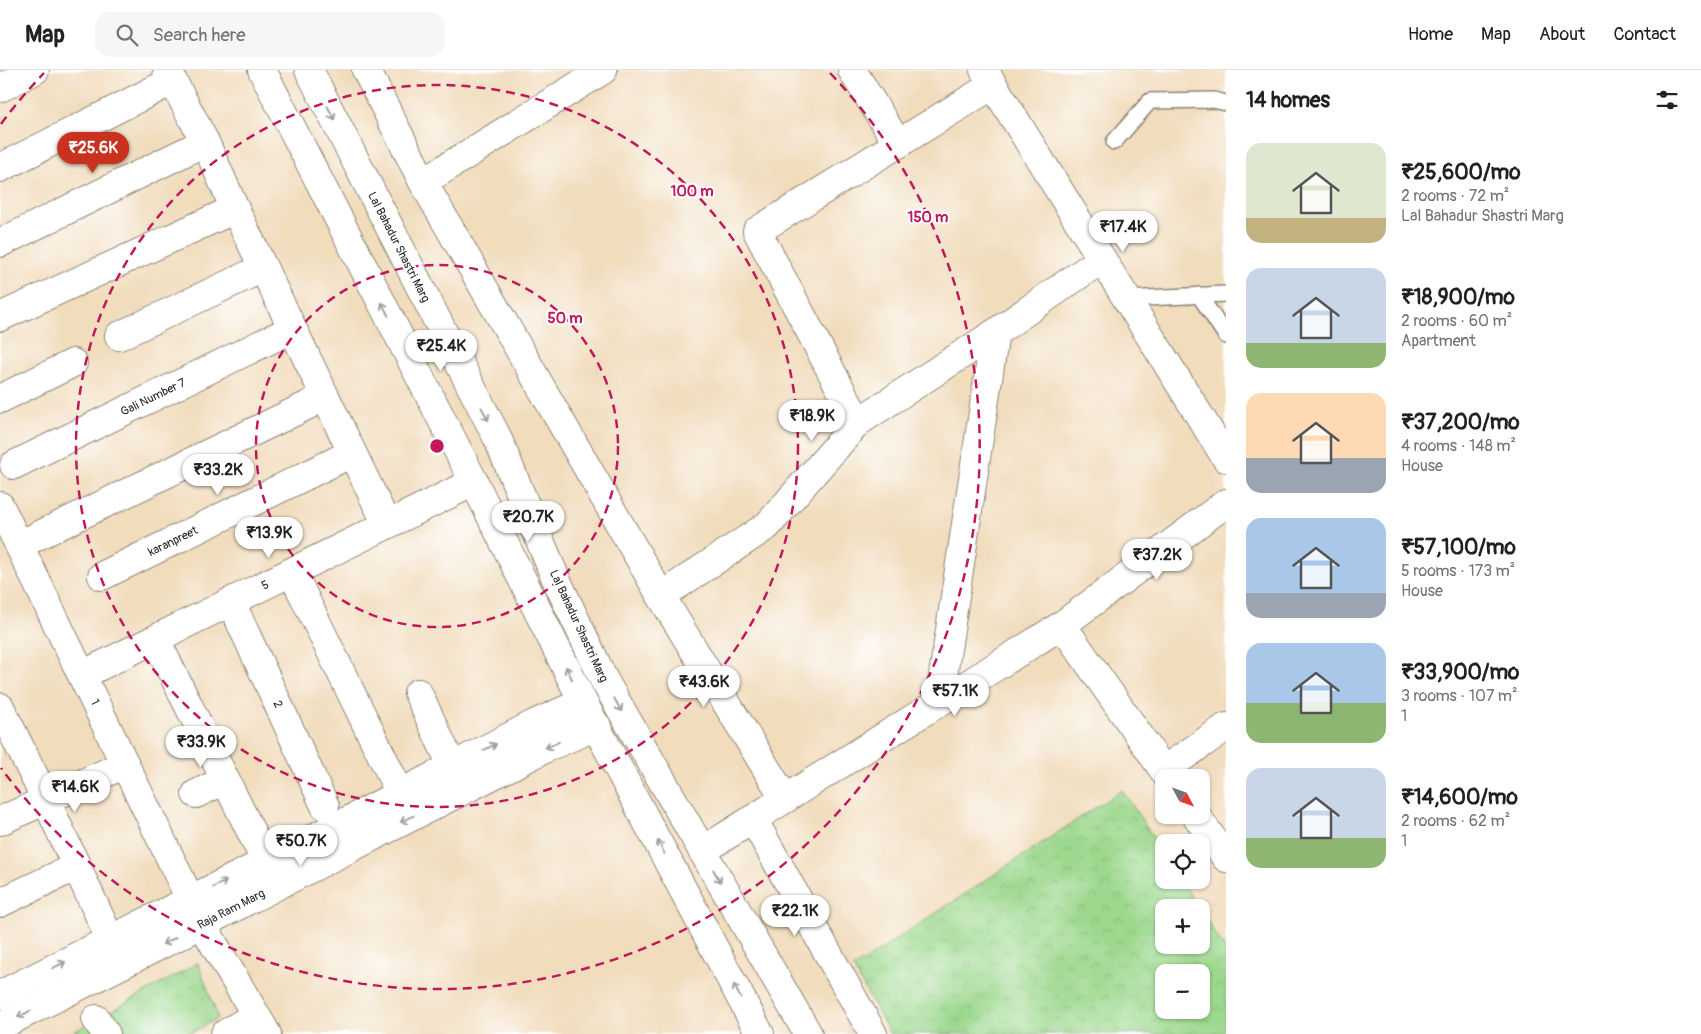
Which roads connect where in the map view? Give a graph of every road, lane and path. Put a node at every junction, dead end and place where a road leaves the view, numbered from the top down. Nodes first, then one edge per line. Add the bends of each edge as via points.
1 (35, 70) edge
2 (262, 70) edge
3 (309, 70) edge
4 (366, 70) edge
5 (603, 70) edge
6 (852, 70) edge
7 (170, 75) edge
8 (988, 77) edge
9 (0, 88) edge
10 (1226, 103) edge
11 (205, 142) junction
12 (1114, 142) dead end
13 (898, 144) junction
14 (0, 168) edge
15 (423, 182) junction
16 (235, 209) junction
17 (0, 243) edge
18 (1102, 260) junction
19 (263, 268) junction
20 (1226, 294) edge
21 (1199, 295) junction
22 (1126, 298) junction
23 (0, 317) edge
24 (292, 329) junction
25 (995, 333) junction
26 (119, 336) dead end
27 (1226, 336) edge
28 (74, 363) dead end
29 (468, 383) junction
30 (324, 397) junction
31 (0, 399) edge
32 (432, 400) junction
33 (858, 422) junction
34 (352, 453) junction
35 (1226, 458) edge
36 (14, 465) dead end
37 (474, 482) junction
38 (1226, 503) edge
39 (7, 525) edge
40 (387, 525) junction
41 (292, 572) junction
42 (102, 576) dead end
43 (660, 596) junction
44 (231, 602) junction
45 (1062, 625) junction
46 (162, 652) dead end
47 (82, 675) junction
48 (418, 693) dead end
49 (583, 702) junction
50 (939, 702) junction
51 (0, 706) edge
52 (596, 726) junction
53 (1226, 727) edge
54 (125, 764) junction
55 (452, 766) junction
56 (1163, 769) edge
57 (1173, 769) edge
58 (225, 780) junction
59 (400, 793) junction
60 (196, 794) dead end
61 (785, 799) junction
62 (46, 800) junction
63 (325, 806) dead end
64 (753, 819) junction
65 (0, 821) edge
66 (1203, 824) edge
67 (702, 851) junction
68 (1226, 856) edge
69 (265, 860) junction
70 (77, 866) junction
71 (190, 899) junction
72 (0, 903) edge
73 (202, 924) junction
74 (110, 939) junction
75 (0, 995) edge
76 (262, 1025) edge
77 (0, 1026) edge
78 (226, 1034) edge
79 (760, 1034) edge
80 (808, 1034) edge
81 (873, 1034) edge

1 - 9 street
32 -> 2 street
3 -> 29 street, Lal Bahadur Shastri Marg
4 - 15 street
5 - 15 street
6 - 13 street
7 - 11 street
7 - 14 street
8 - 13 street
8 - 18 street
10 - 12 lane via 1214,100 1150,101
11 - 16 street
11 - 17 street
13 - 33 street via 757,232
15 - 43 street
16 - 19 street
16 - 23 street
18 - 22 street
18 - 25 street
19 - 24 street
19 - 26 street
20 - 21 lane
21 - 22 lane
21 - 27 lane
22 - 35 street
24 - 30 street
24 - 36 street, Gali Number 7
25 - 33 street
25 - 50 street
28 - 31 street
29 - 32 street
29 -> 67 street, Lal Bahadur Shastri Marg via 497,436 556,579 604,680
30 - 34 street
30 - 39 street
32 - 37 street
33 - 43 street via 767,526
34 - 40 street
34 - 42 street, karanpreet
37 - 40 street, 5
49 -> 37 street
38 - 45 street
39 - 47 street, 1
40 - 41 street, 5
41 - 44 street, 5
41 - 59 street
43 - 61 street
44 - 47 street, 5
44 - 63 street, 2
45 - 50 street
45 - 56 street
46 - 58 street
47 - 54 street, 1
48 - 55 street
49 - 52 street
55 -> 49 street
50 - 61 street
51 - 62 street
52 -> 73 street, Raja Ram Marg via 550,746
79 -> 52 street
53 - 57 street
54 - 62 street
54 - 71 street, 1
55 - 59 street
58 - 60 street
58 - 69 street
59 - 69 street
61 - 64 street
62 - 65 street
62 - 70 street
64 - 67 street
64 - 81 street
66 - 68 street
67 -> 80 street, Lal Bahadur Shastri Marg
71 -> 69 street
70 - 72 street
70 - 74 street
71 - 73 street, 1
71 - 74 street
73 - 76 street, 1
73 -> 77 street, Raja Ram Marg
75 -> 74 street
76 - 78 street

